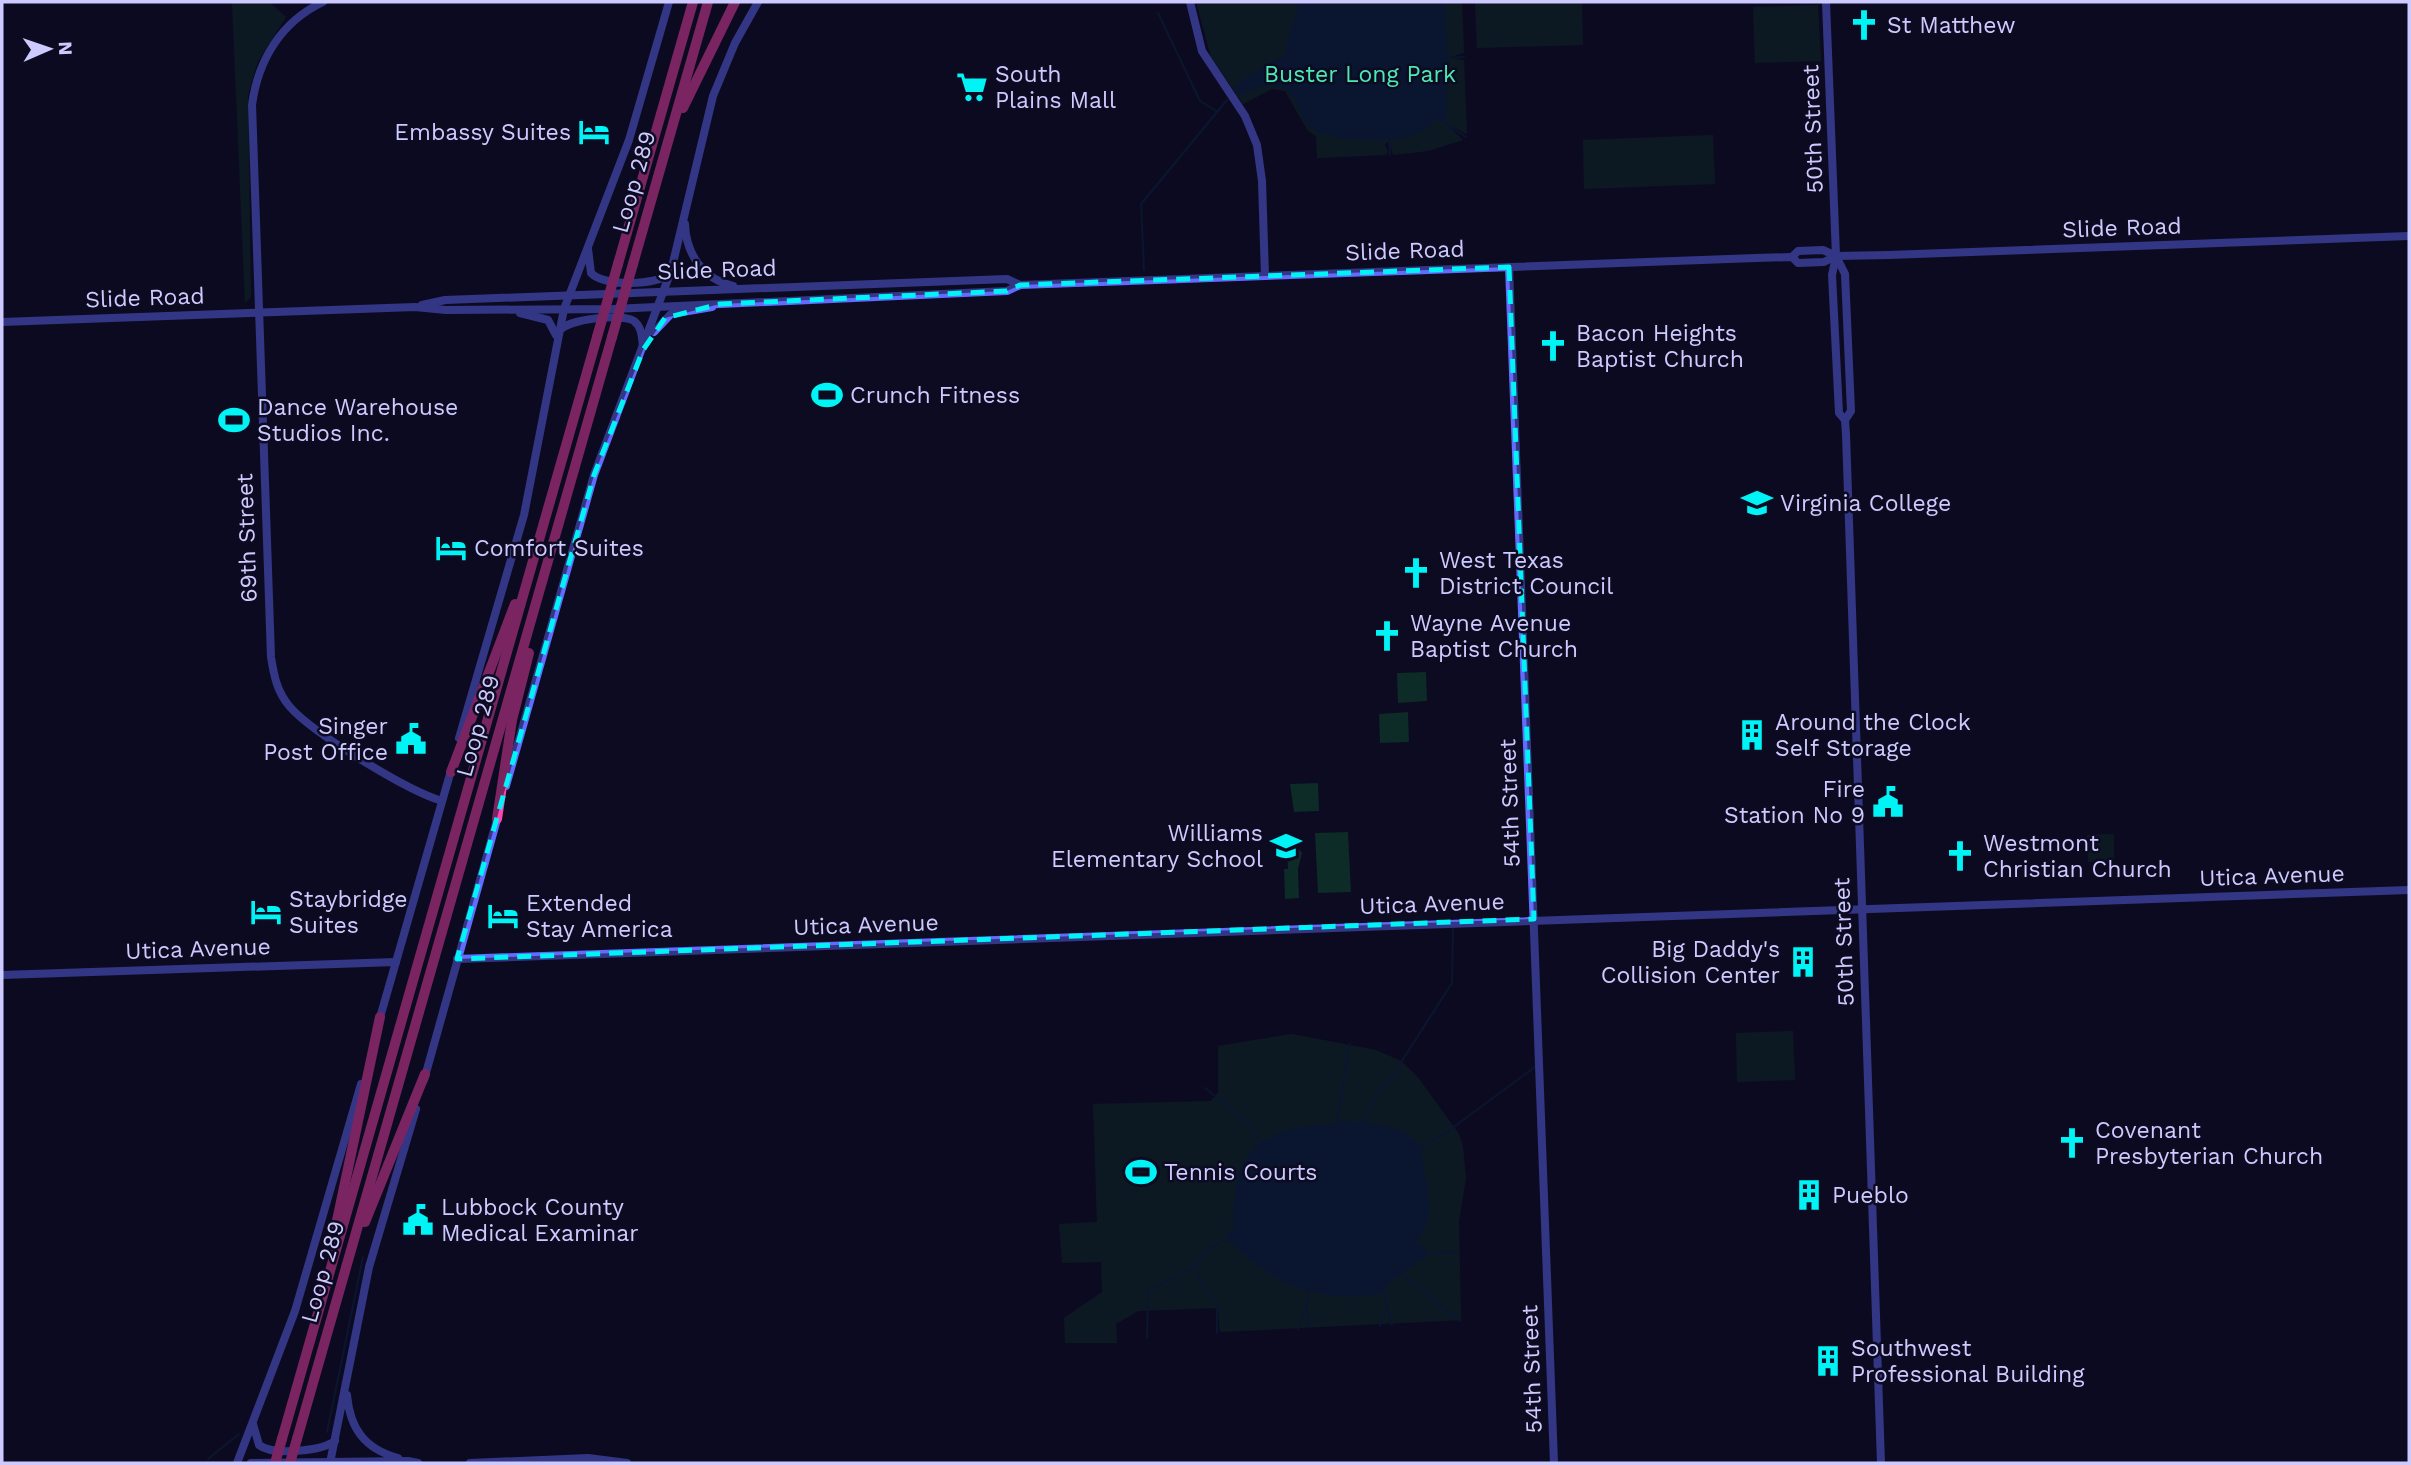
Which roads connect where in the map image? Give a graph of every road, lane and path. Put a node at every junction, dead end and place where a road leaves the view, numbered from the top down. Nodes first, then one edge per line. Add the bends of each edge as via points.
1 (323, 2) edge
2 (669, 2) edge
3 (685, 2) edge
4 (693, 2) edge
5 (708, 2) edge
6 (734, 2) edge
7 (758, 2) edge
8 (1190, 2) edge
9 (1826, 2) edge
10 (673, 71) junction
11 (654, 187) junction
12 (685, 212) junction
13 (2409, 236) edge
14 (588, 246) junction
15 (1836, 256) junction
16 (1509, 267) junction
17 (671, 271) junction
18 (1265, 276) junction
19 (1020, 285) junction
20 (750, 288) junction
21 (665, 292) junction
22 (568, 295) junction
23 (720, 304) junction
24 (415, 307) junction
25 (660, 307) junction
26 (564, 309) junction
27 (493, 310) junction
28 (258, 314) junction
29 (2, 323) edge
30 (558, 335) junction
31 (643, 350) junction
32 (541, 536) junction
33 (545, 569) junction
34 (451, 772) junction
35 (442, 801) junction
36 (497, 819) junction
37 (2409, 890) edge
38 (1862, 909) junction
39 (1534, 919) junction
40 (457, 959) junction
41 (396, 962) junction
42 (2, 975) edge
43 (380, 1017) junction
44 (425, 1074) junction
45 (348, 1260) junction
46 (328, 1282) junction
47 (346, 1386) junction
48 (252, 1421) junction
49 (335, 1440) junction
50 (408, 1461) junction
51 (330, 1462) edge
52 (237, 1463) edge
53 (251, 1463) edge
54 (275, 1463) edge
55 (290, 1463) edge
56 (418, 1463) edge
57 (470, 1463) edge
58 (627, 1463) edge
59 (1554, 1463) edge
60 (1881, 1463) edge

1 - 28 main road, 69th Street via 296,19 273,43 254,90
2 - 14 main road via 633,128
3 - 10 highway
4 - 10 highway, Loop 289
5 - 11 highway, Loop 289
6 - 11 highway via 691,90
7 - 12 main road via 718,85
8 - 18 main road via 1202,51 1245,116 1257,145
9 - 15 main road, 50th Street
10 - 32 highway, Loop 289, bridge
11 - 33 highway, Loop 289, bridge
12 - 17 main road
12 - 20 main road via 688,246 699,266 724,284
13 - 15 main road, Slide Road
14 - 17 main road via 589,268 601,281 661,280
14 - 22 main road
15 - 16 main road, Slide Road via 1824,262 1798,262 1792,257
15 - 38 main road, 50th Street via 1845,274 1851,411 1845,420
16 - 18 main road, Slide Road
16 - 39 main road, 54th Street
17 - 21 main road
18 - 19 main road, Slide Road
19 - 20 main road, Slide Road via 1007,279
19 - 23 main road, Slide Road via 1007,291
20 - 21 main road, Slide Road
21 - 22 main road, Slide Road
21 - 25 main road
22 - 24 main road, Slide Road via 445,300
22 - 26 main road
23 - 25 main road, Slide Road
23 - 31 main road via 668,316
24 - 27 main road, Slide Road
24 - 28 main road, Slide Road
25 - 26 main road, Slide Road
25 - 31 main road
26 - 27 main road, Slide Road
26 - 30 main road
27 - 30 main road via 540,316
28 - 29 main road, Slide Road
28 - 35 main road, 69th Street via 271,657 277,687 289,707 312,726 404,786
30 - 31 main road via 566,323 576,320 631,320 640,330
30 - 34 main road via 524,515
31 - 36 main road via 594,475
32 - 34 highway
32 - 46 highway, Loop 289
33 - 36 highway via 540,611 512,720
33 - 45 highway, Loop 289
34 - 35 main road
35 - 41 main road
36 - 40 main road
37 - 38 main road, Utica Avenue
38 - 39 main road, Utica Avenue
38 - 60 main road, 50th Street
39 - 40 main road, Utica Avenue
39 - 59 main road, 54th Street
40 - 44 main road
41 - 42 main road, Utica Avenue
41 - 43 main road
43 - 46 highway
43 - 48 main road via 295,1311
44 - 45 highway
44 - 47 main road via 369,1267
45 - 55 highway, Loop 289, bridge
46 - 54 highway, Loop 289, bridge
47 - 49 main road
47 - 50 main road via 350,1416 363,1440 383,1454
48 - 49 main road via 255,1438 269,1451 320,1449
48 - 52 main road
49 - 51 main road
50 - 51 main road
50 - 56 main road
51 - 53 main road
57 - 58 main road via 588,1458

